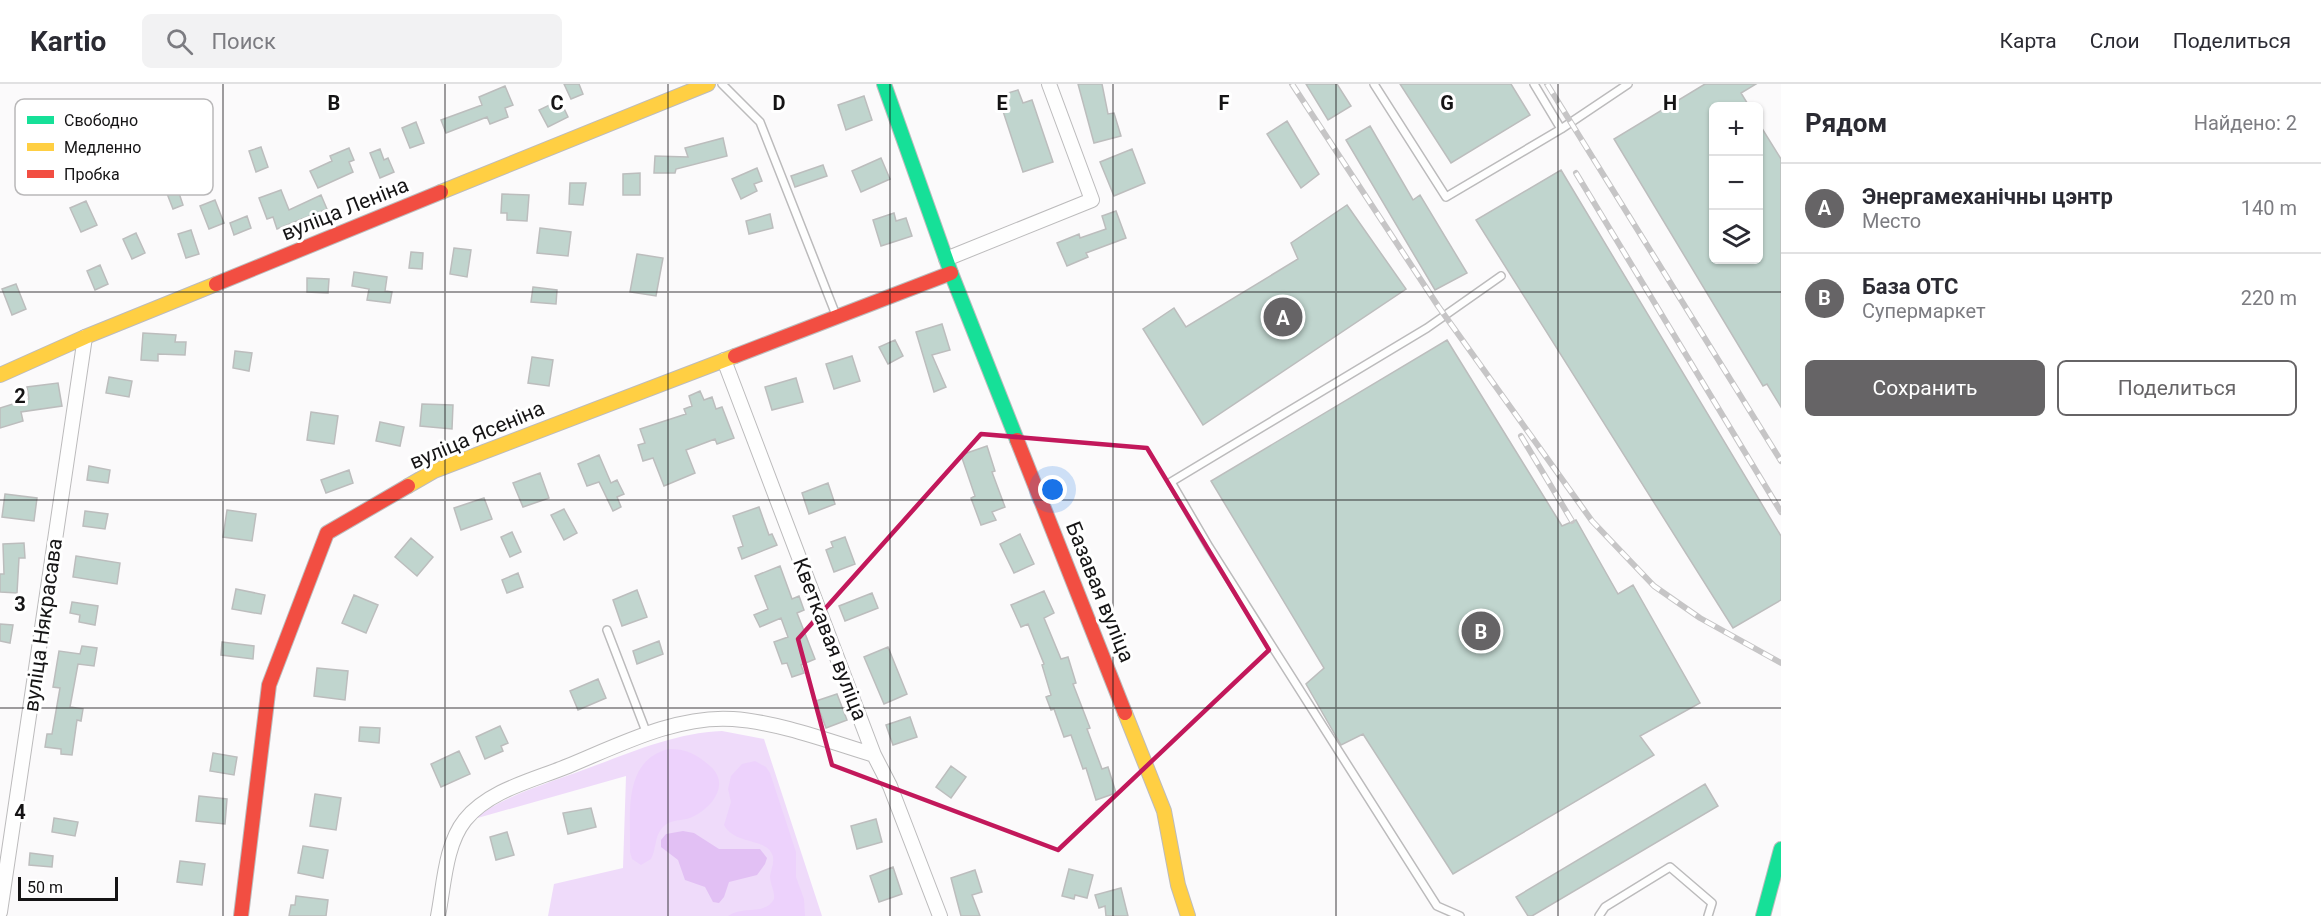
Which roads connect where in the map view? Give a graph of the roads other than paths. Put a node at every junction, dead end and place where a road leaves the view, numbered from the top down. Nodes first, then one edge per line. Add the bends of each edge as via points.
1 (708, 84) edge
2 (722, 84) edge
3 (884, 84) edge
4 (1049, 84) edge
5 (1374, 84) edge
6 (1534, 84) edge
7 (1628, 84) edge
8 (1561, 129) junction
9 (946, 259) junction
10 (951, 273) junction
11 (1501, 276) dead end
12 (836, 317) junction
13 (85, 337) junction
14 (724, 360) junction
15 (0, 375) edge
16 (607, 630) dead end
17 (647, 734) junction
18 (874, 754) junction
19 (1781, 849) edge
20 (0, 912) edge
21 (241, 916) edge
22 (438, 916) edge
23 (940, 916) edge
24 (1188, 916) edge
25 (1460, 916) edge
26 (1599, 916) edge
27 (1708, 916) edge
28 (1763, 916) edge

1 - 13 street, вуліца Леніна
2 - 12 lane via 760,122
3 - 9 street, Базавая вуліца
4 - 9 street via 1092,201
5 - 8 lane via 1446,197
6 - 8 lane
7 - 8 lane
9 - 10 street, Базавая вуліца
10 - 12 street, вуліца Ясеніна
10 - 24 street, Базавая вуліца via 1164,811
11 - 25 lane via 1427,328 1171,482 1437,906
12 - 14 street, вуліца Ясеніна
13 - 15 street, вуліца Леніна
13 - 20 street, вуліца Някрасава
14 - 18 street, Кветкавая вуліца
14 - 21 street, вуліца Ясеніна via 434,471 327,533 269,685
16 - 17 lane
17 - 18 street via 687,723 731,719
17 - 22 street via 505,792 474,810 463,822 450,852
18 - 23 street, Кветкавая вуліца
19 - 28 street
26 - 27 lane via 1605,907 1671,867 1712,903

